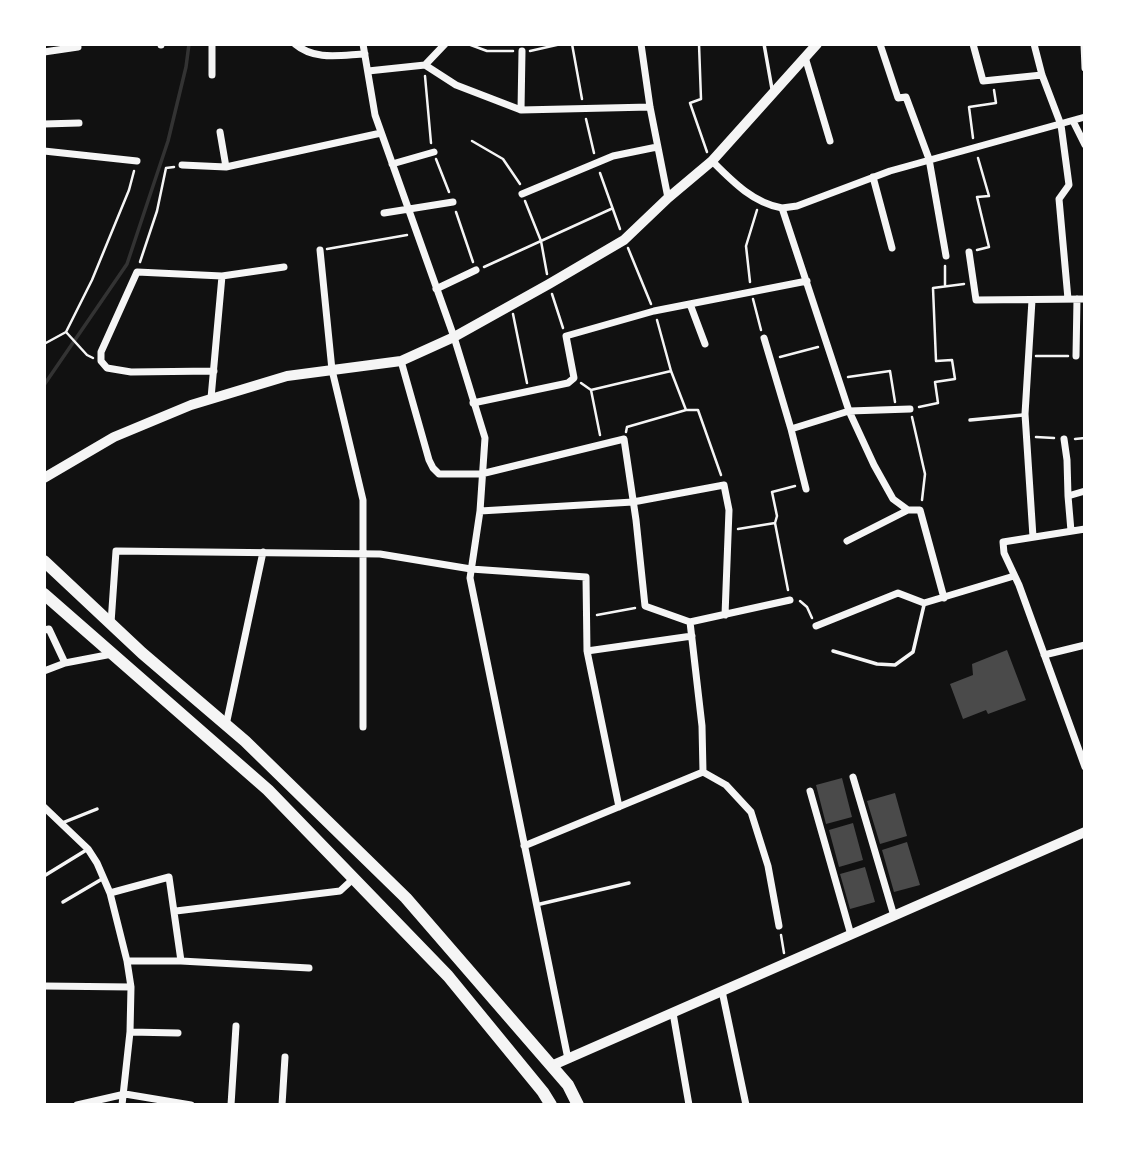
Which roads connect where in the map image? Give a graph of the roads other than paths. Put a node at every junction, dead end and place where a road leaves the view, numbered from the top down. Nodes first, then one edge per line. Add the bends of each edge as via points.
1 (77, 44) edge
2 (212, 44) edge
3 (295, 44) edge
4 (363, 44) edge
5 (445, 44) edge
6 (641, 44) edge
7 (764, 44) edge
8 (817, 44) edge
9 (880, 44) edge
10 (972, 44) edge
11 (1034, 44) edge
12 (1084, 44) edge
13 (522, 51) dead end
14 (44, 52) edge
15 (365, 54) junction
16 (805, 57) junction
17 (425, 65) junction
18 (1085, 68) edge
19 (368, 71) junction
20 (212, 75) dead end
21 (1042, 75) junction
22 (773, 94) junction
23 (650, 107) junction
24 (521, 110) junction
25 (1085, 117) edge
26 (1073, 121) junction
27 (79, 123) dead end
28 (44, 124) edge
29 (1061, 125) junction
30 (220, 132) dead end
31 (381, 133) junction
32 (830, 141) dead end
33 (1085, 145) edge
34 (657, 147) junction
35 (44, 151) edge
36 (433, 152) road end
37 (929, 159) junction
38 (137, 161) road end
39 (712, 161) junction
40 (392, 164) junction
41 (182, 165) road end
42 (226, 167) junction
43 (873, 177) junction
44 (522, 194) road end
45 (668, 198) junction
46 (453, 202) dead end
47 (782, 208) junction
48 (409, 210) junction
49 (384, 213) dead end
50 (892, 248) dead end
51 (320, 250) road end
52 (969, 252) road end
53 (946, 256) road end
54 (284, 267) dead end
55 (476, 270) road end
56 (222, 276) junction
57 (807, 281) junction
58 (436, 289) junction
59 (1077, 299) edge
60 (1032, 300) junction
61 (690, 304) junction
62 (454, 337) junction
63 (764, 338) road end
64 (705, 344) dead end
65 (1076, 356) road end
66 (401, 361) junction
67 (332, 370) junction
68 (214, 372) junction
69 (212, 398) junction
70 (473, 403) junction
71 (911, 409) road end
72 (849, 411) junction
73 (1025, 414) junction
74 (970, 419) dead end
75 (792, 429) junction
76 (1064, 439) dead end
77 (481, 474) junction
78 (44, 478) edge
79 (806, 486) road end
80 (1085, 491) edge
81 (1068, 496) junction
82 (633, 502) junction
83 (908, 510) junction
84 (480, 511) junction
85 (1085, 529) edge
86 (1071, 531) junction
87 (1033, 537) junction
88 (847, 541) dead end
89 (263, 552) junction
90 (362, 553) junction
91 (44, 561) edge
92 (471, 569) junction
93 (1014, 576) junction
94 (44, 594) edge
95 (944, 598) junction
96 (790, 600) road end
97 (925, 603) junction
98 (725, 614) junction
99 (690, 622) junction
100 (111, 624) junction
101 (816, 626) road end
102 (44, 630) edge
103 (692, 636) junction
104 (1085, 645) edge
105 (587, 651) junction
106 (833, 651) dead end
107 (112, 654) junction
108 (1044, 655) junction
109 (65, 663) junction
110 (44, 671) edge
111 (177, 683) junction
112 (160, 698) junction
113 (226, 725) junction
114 (363, 727) dead end
115 (1085, 767) edge
116 (703, 772) junction
117 (853, 777) dead end
118 (810, 791) dead end
119 (44, 807) edge
120 (619, 807) junction
121 (97, 809) dead end
122 (62, 823) junction
123 (1085, 832) edge
124 (524, 846) junction
125 (88, 849) junction
126 (44, 876) edge
127 (104, 878) junction
128 (354, 879) junction
129 (629, 883) dead end
130 (110, 893) junction
131 (63, 902) dead end
132 (536, 905) junction
133 (176, 911) junction
134 (894, 916) junction
135 (779, 926) road end
136 (851, 935) junction
137 (127, 961) junction
138 (181, 961) junction
139 (309, 968) dead end
140 (44, 986) edge
141 (131, 987) junction
142 (722, 991) junction
143 (673, 1013) junction
144 (236, 1026) dead end
145 (130, 1032) junction
146 (178, 1032) dead end
147 (285, 1057) dead end
148 (568, 1059) junction
149 (551, 1066) junction
150 (542, 1092) junction
151 (125, 1094) junction
152 (77, 1105) edge
153 (122, 1105) edge
154 (191, 1105) edge
155 (231, 1105) edge
156 (282, 1105) edge
157 (539, 1105) edge
158 (551, 1105) edge
159 (578, 1105) edge
160 (689, 1105) edge
161 (746, 1105) edge

1 - 14 street
2 - 20 street
3 - 15 street via 320,56
4 - 15 street
5 - 17 street
6 - 23 street
7 - 22 lane
8 - 16 street
9 - 37 street via 898,98 906,97
10 - 21 street via 983,81
11 - 21 street
12 - 18 street
13 - 24 street
15 - 19 street
16 - 22 street
16 - 32 street
17 - 19 street
17 - 24 street via 456,85
19 - 31 street
21 - 29 street
22 - 39 street
23 - 24 street
23 - 34 street
25 - 26 street
26 - 29 street
26 - 33 street
27 - 28 street
29 - 37 street
29 - 59 street via 1069,186 1059,199
30 - 42 street
31 - 40 street
31 - 42 street
34 - 44 street via 613,156
34 - 45 street
35 - 38 street
36 - 40 street
37 - 43 street
37 - 53 street
39 - 45 street
39 - 47 street via 760,201
40 - 48 street
41 - 42 street
43 - 47 street
43 - 50 street
45 - 62 street via 624,240
46 - 48 street
47 - 57 street
48 - 49 street
48 - 58 street
51 - 67 street
52 - 60 street via 976,300
54 - 56 street
55 - 58 street
56 - 68 street
56 - 68 street via 137,272 101,352 107,368 116,371
57 - 61 street
57 - 72 street
58 - 62 street
59 - 60 street
59 - 65 street
60 - 73 street
61 - 64 street
61 - 70 street via 566,336 574,378 568,383
62 - 66 street
62 - 70 street
63 - 75 street
66 - 67 street
66 - 77 street via 433,468 439,474
67 - 69 street via 287,376
67 - 90 street via 363,500
68 - 69 street
69 - 78 street via 114,437
70 - 77 street via 485,438
71 - 72 street
72 - 75 street
72 - 83 street via 893,499
73 - 74 lane
73 - 87 street
75 - 79 street
76 - 81 street
77 - 82 street via 624,439
77 - 84 street
80 - 81 street
81 - 86 street
82 - 84 street
82 - 98 street via 724,485 729,510
82 - 99 street via 645,606
83 - 88 street
83 - 95 street via 920,510
84 - 92 street
85 - 86 street
86 - 87 street
87 - 93 street via 1003,542
89 - 90 street
89 - 100 street via 116,551
89 - 113 street
90 - 92 street
90 - 114 street
91 - 100 main road
92 - 105 street via 586,577
92 - 124 street
93 - 95 street
93 - 108 street
94 - 107 main road
95 - 97 street
96 - 98 street
97 - 101 street via 898,593
97 - 106 lane via 913,653 895,665
98 - 99 street
99 - 103 street
100 - 111 main road
102 - 109 street via 49,629
103 - 105 street
103 - 116 street
104 - 108 street
105 - 120 street
107 - 109 street
107 - 112 main road
108 - 115 street
109 - 110 street
111 - 112 main road
111 - 113 main road
112 - 128 main road via 268,790
113 - 149 main road via 406,898
116 - 120 street
116 - 135 street via 726,785 751,812 768,866
117 - 134 street
118 - 136 street
119 - 122 street
120 - 124 street
121 - 122 lane
122 - 125 street
123 - 134 street
124 - 132 street
125 - 126 lane
125 - 127 street
127 - 130 street
127 - 131 lane
128 - 133 street via 340,891
128 - 150 main road via 447,976
129 - 132 lane
130 - 133 street via 169,877
130 - 137 street
132 - 148 street
133 - 138 street
134 - 136 street
136 - 142 street
137 - 138 street
137 - 141 street
138 - 139 street
140 - 141 street
141 - 145 street
142 - 143 street
142 - 161 street
143 - 148 street
143 - 160 street
144 - 155 street
145 - 146 street
145 - 151 street
147 - 156 street
148 - 149 street
149 - 159 main road
150 - 157 street
150 - 158 main road
151 - 152 street
151 - 153 street
151 - 154 street

